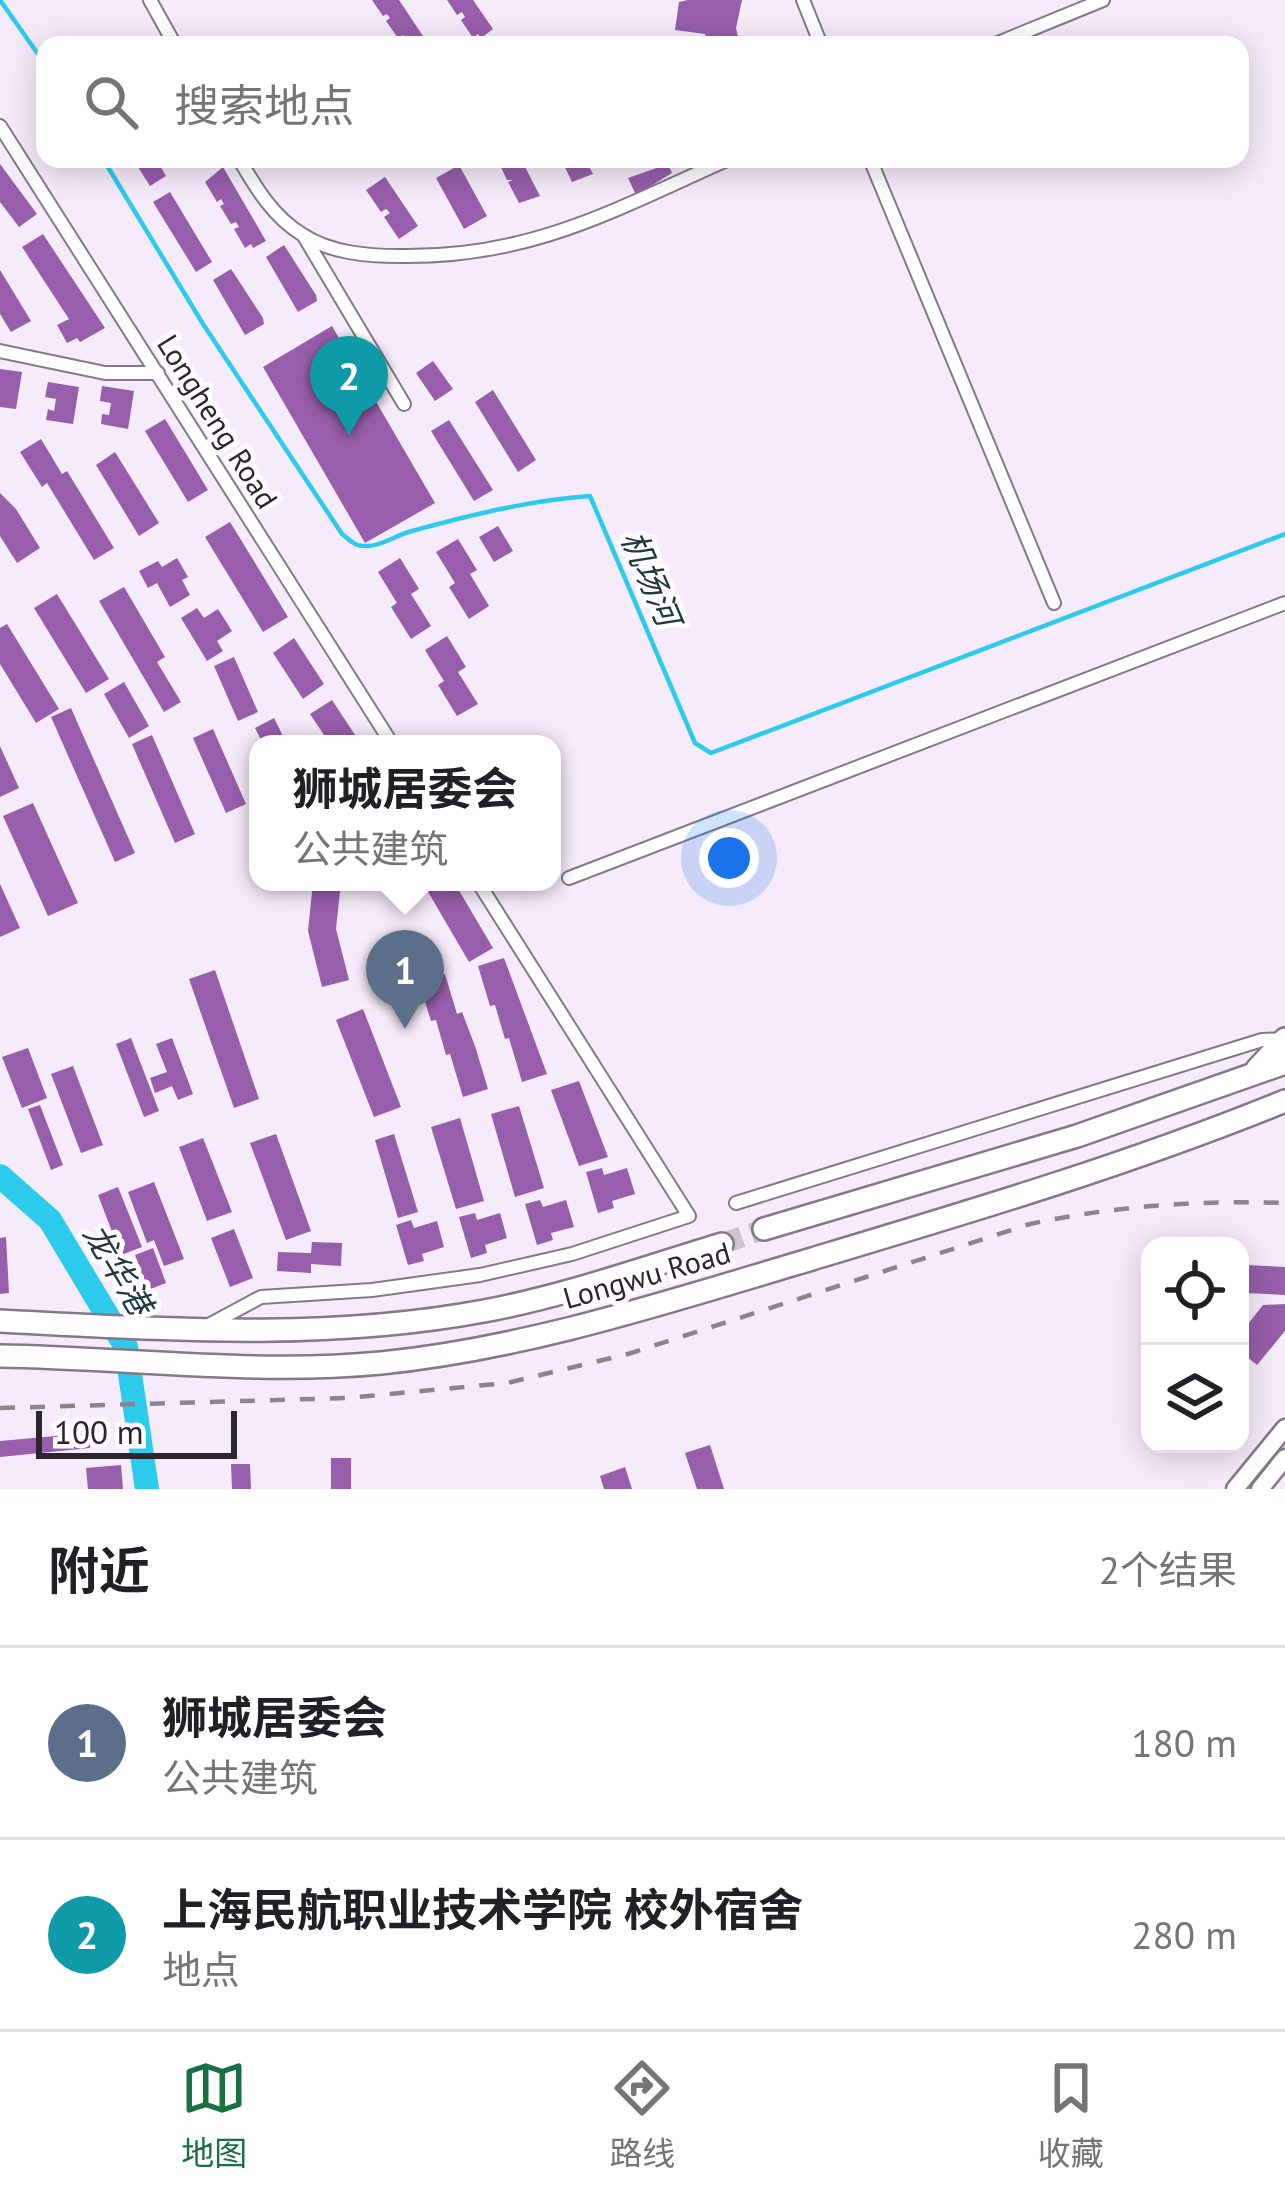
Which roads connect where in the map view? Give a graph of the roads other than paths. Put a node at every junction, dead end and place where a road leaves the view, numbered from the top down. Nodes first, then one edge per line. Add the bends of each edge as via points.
1 (150, 0) edge
2 (802, 0) edge
3 (1103, 0) edge
4 (170, 36) edge
5 (817, 36) edge
6 (1015, 36) edge
7 (0, 126) edge
8 (244, 168) edge
9 (709, 168) edge
10 (874, 168) edge
11 (304, 236) junction
12 (0, 351) edge
13 (158, 373) junction
14 (404, 404) dead end
15 (1054, 603) dead end
16 (1285, 603) edge
17 (386, 735) edge
18 (569, 878) dead end
19 (484, 891) edge
20 (1285, 1039) edge
21 (1285, 1063) edge
22 (1249, 1077) junction
23 (1285, 1101) edge
24 (736, 1203) dead end
25 (764, 1229) tunnel mouth
26 (722, 1244) tunnel mouth
27 (0, 1321) edge
28 (199, 1331) junction
29 (0, 1356) edge
30 (1285, 1428) edge
31 (1285, 1458) edge
32 (1235, 1489) edge
33 (1260, 1489) edge

1 - 4 street
2 - 5 street
3 - 6 street
7 - 13 street, Longheng Road
8 - 11 street via 264,201
9 - 11 street via 563,232 491,251 352,254
10 - 15 street
11 - 14 street
12 - 13 street via 105,374
13 - 17 street, Longheng Road
16 - 18 street
19 - 28 street, Longwu Road via 689,1216 480,1275 261,1297
20 - 22 main road
20 - 24 street
21 - 22 main road, Longwu Road
22 - 25 main road, Longwu Road
23 - 29 main road, Longwu Road via 1090,1175 547,1336 355,1364
26 - 28 main road, Longwu Road via 484,1311 372,1326
27 - 28 main road, Longwu Road
30 - 32 street
31 - 33 street

